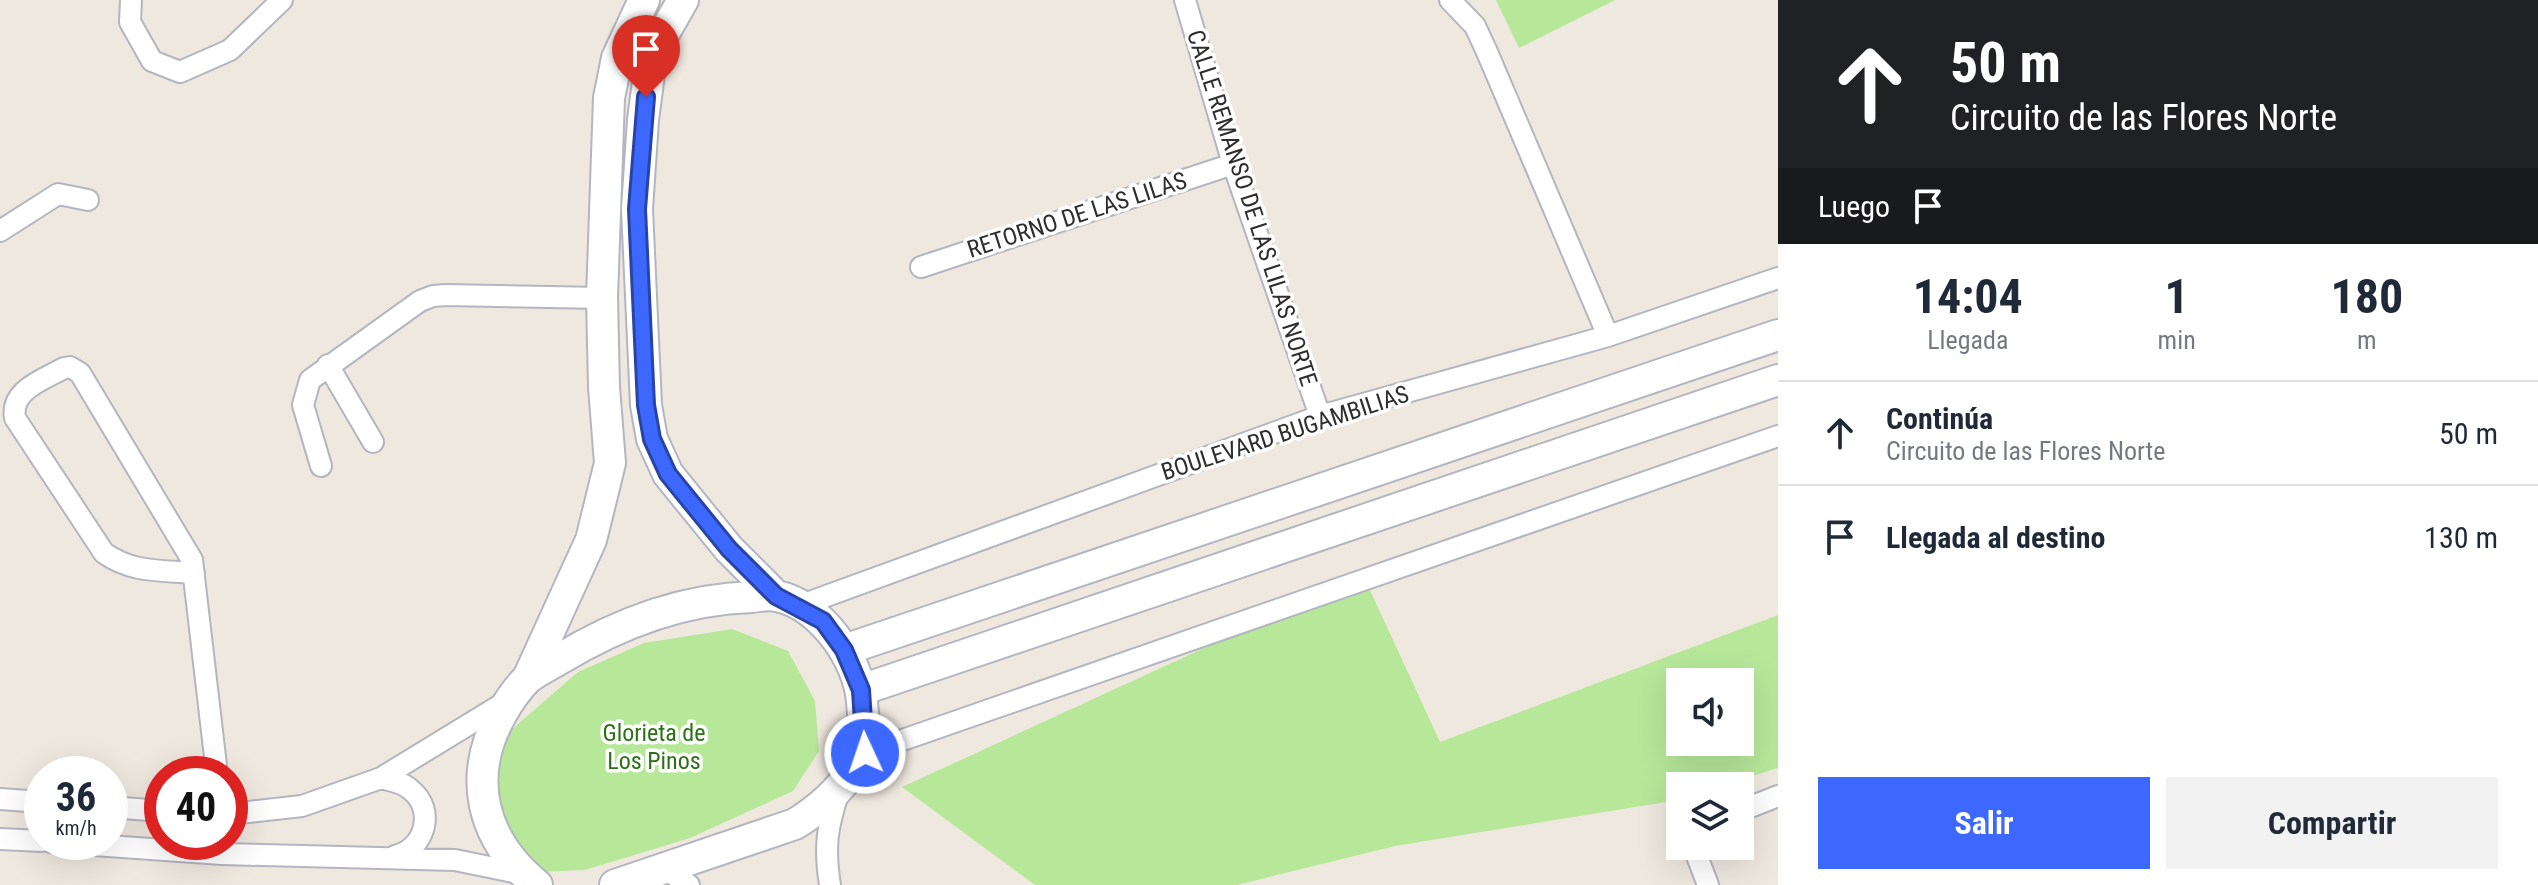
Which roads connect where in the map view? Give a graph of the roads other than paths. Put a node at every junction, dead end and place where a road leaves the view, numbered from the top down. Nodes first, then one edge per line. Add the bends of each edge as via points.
1 (131, 0) edge
2 (282, 0) edge
3 (644, 0) edge
4 (683, 0) edge
5 (1185, 0) edge
6 (1450, 0) edge
7 (1233, 164) junction
8 (88, 200) dead end
9 (0, 231) edge
10 (921, 267) dead end
11 (1778, 278) edge
12 (602, 298) junction
13 (1778, 335) edge
14 (1608, 336) junction
15 (328, 365) junction
16 (1778, 380) edge
17 (604, 387) junction
18 (646, 405) junction
19 (1320, 416) junction
20 (1778, 436) edge
21 (373, 442) dead end
22 (321, 466) dead end
23 (194, 573) junction
24 (787, 601) junction
25 (844, 650) junction
26 (519, 689) junction
27 (861, 690) junction
28 (865, 753) junction
29 (215, 756) edge
30 (381, 778) junction
31 (839, 790) junction
32 (1778, 796) edge
33 (0, 799) edge
34 (24, 801) edge
35 (1754, 805) edge
36 (248, 812) edge
37 (0, 839) edge
38 (24, 840) edge
39 (248, 849) edge
40 (391, 857) junction
41 (1699, 860) edge
42 (677, 877) edge
43 (530, 879) edge
44 (615, 885) edge
45 (830, 885) edge
46 (1708, 885) edge

1 - 2 street via 130,22 152,61 180,72 230,50
3 - 12 street via 617,58 609,98
4 - 18 street via 649,74 643,120 637,209
5 - 7 street, CALLE REMANSO DE LAS LILAS NORTE
6 - 14 street via 1475,26
7 - 10 street, RETORNO DE LAS LILAS
7 - 19 street, CALLE REMANSO DE LAS LILAS NORTE
8 - 9 street via 58,194
11 - 14 street, BOULEVARD BUGAMBILIAS
12 - 15 street via 433,296
12 - 17 street
13 - 25 street
14 - 19 street, BOULEVARD BUGAMBILIAS
15 - 21 street
15 - 22 street via 310,380 303,397
16 - 27 street
17 - 18 street via 615,398
17 - 26 street via 610,463 591,540
18 - 24 street via 652,439 668,474 729,549
19 - 24 street, BOULEVARD BUGAMBILIAS
20 - 28 street
23 - 23 street via 192,560 80,373 64,368 19,395 13,406 15,418 104,553 134,568
23 - 29 street
24 - 25 street via 823,621
24 - 26 street via 727,597 661,611 591,640
25 - 27 street
26 - 30 street
26 - 43 street via 495,726 483,759 482,799 503,847
27 - 28 street
28 - 31 street
30 - 36 street via 302,806
30 - 40 street via 404,784 425,811 418,842
31 - 42 street via 795,824
31 - 45 street via 827,825
32 - 35 street
33 - 34 street
37 - 38 street
39 - 40 street
40 - 43 street via 455,860
41 - 46 street
42 - 44 street

